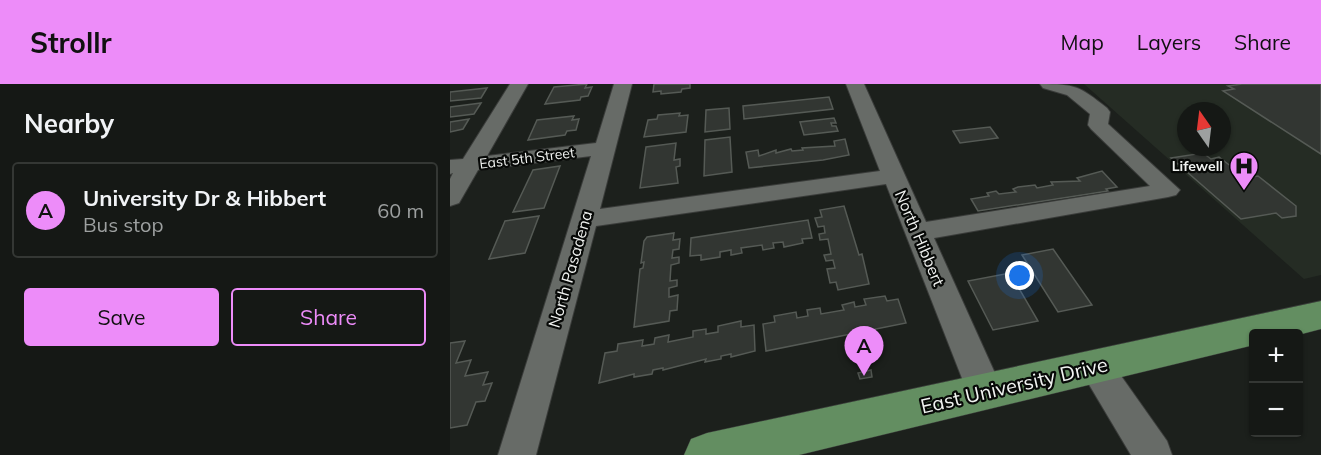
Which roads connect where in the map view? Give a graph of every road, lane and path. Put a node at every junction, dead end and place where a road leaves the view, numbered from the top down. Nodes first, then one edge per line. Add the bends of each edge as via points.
1 (519, 84) edge
2 (623, 84) edge
3 (855, 84) edge
4 (1049, 84) edge
5 (605, 148) junction
6 (460, 166) edge
7 (894, 176) junction
8 (450, 198) edge
9 (585, 219) junction
10 (918, 232) junction
11 (1321, 315) edge
12 (1095, 366) junction
13 (985, 391) junction
14 (518, 455) edge
15 (707, 455) edge
16 (1153, 455) edge

1 - 6 street
2 - 5 street, North Pasadena
3 - 7 street, North Hibbert
4 - 10 street via 1074,91 1100,112 1098,125 1168,190
5 - 6 street, East 5th Street
5 - 9 street, North Pasadena
6 - 8 street
7 - 9 street
7 - 10 street, North Hibbert
9 - 14 street, North Pasadena
10 - 13 street, North Hibbert
11 - 12 main road, East University Drive
12 - 13 main road, East University Drive
12 - 16 street
13 - 15 main road, East University Drive

